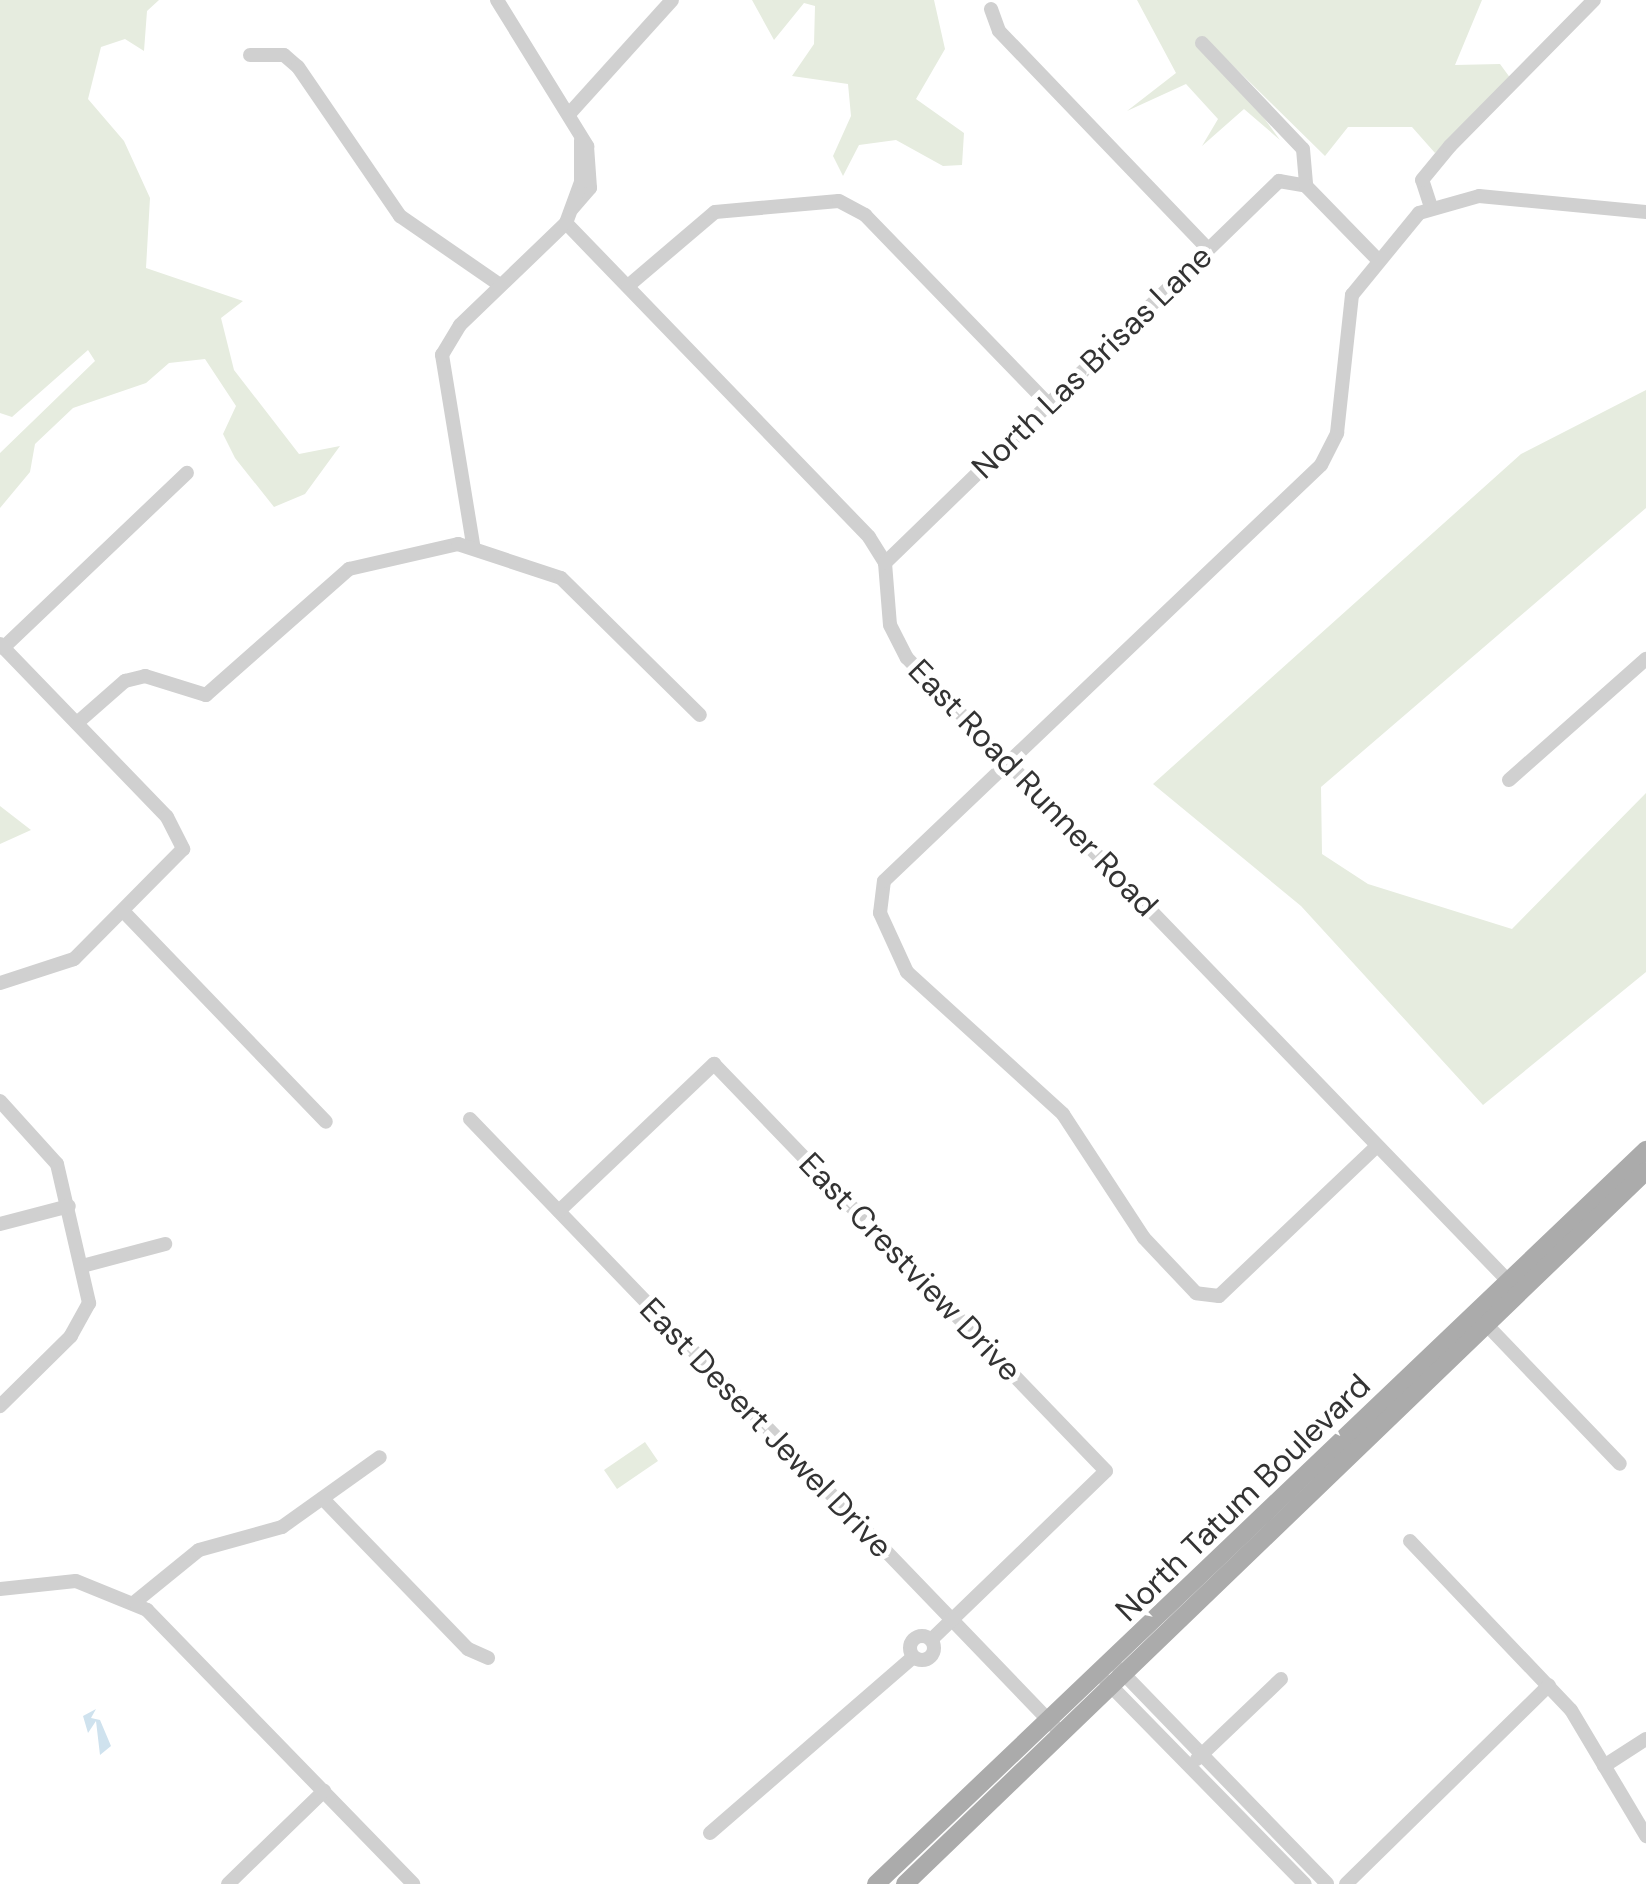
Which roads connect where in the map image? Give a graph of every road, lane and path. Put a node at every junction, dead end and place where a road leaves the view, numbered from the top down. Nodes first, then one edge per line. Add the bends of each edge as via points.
1 (497, 0) edge
2 (672, 0) edge
3 (1594, 0) edge
4 (990, 9) dead end
5 (1202, 43) dead end
6 (250, 55) dead end
7 (570, 113) junction
8 (1306, 186) junction
9 (1430, 204) junction
10 (1646, 212) edge
11 (569, 216) junction
12 (1208, 249) junction
13 (1374, 257) junction
14 (500, 285) junction
15 (628, 286) junction
16 (1048, 404) junction
17 (188, 472) dead end
18 (474, 544) junction
19 (885, 562) junction
20 (2, 646) edge
21 (1646, 659) edge
22 (700, 715) dead end
23 (77, 723) junction
24 (1006, 760) junction
25 (1509, 780) dead end
26 (124, 912) junction
27 (0, 983) edge
28 (0, 1101) edge
29 (470, 1119) dead end
30 (326, 1122) dead end
31 (1377, 1146) junction
32 (1646, 1150) edge
33 (1638, 1178) edge
34 (69, 1206) junction
35 (559, 1212) junction
36 (0, 1224) edge
37 (165, 1244) dead end
38 (86, 1265) junction
39 (1515, 1288) junction
40 (1481, 1320) junction
41 (0, 1406) edge
42 (380, 1457) dead end
43 (1620, 1464) dead end
44 (324, 1500) junction
45 (1410, 1542) dead end
46 (0, 1589) edge
47 (134, 1602) junction
48 (951, 1622) junction
49 (488, 1658) dead end
50 (1114, 1676) junction
51 (1281, 1678) dead end
52 (1549, 1686) junction
53 (1057, 1729) junction
54 (1646, 1739) edge
55 (1202, 1754) junction
56 (1190, 1766) junction
57 (1604, 1766) junction
58 (324, 1791) junction
59 (710, 1833) dead end
60 (1646, 1836) edge
61 (1358, 1872) junction
62 (228, 1884) edge
63 (413, 1884) edge
64 (876, 1884) edge
65 (905, 1884) edge
66 (1305, 1884) edge
67 (1327, 1884) edge
68 (1346, 1884) edge
69 (1369, 1884) edge

1 - 7 street
2 - 7 street
3 - 9 street via 1422,180
4 - 12 street via 999,30
5 - 8 street via 1303,149
6 - 14 street via 284,55 298,67 410,226
7 - 11 street via 590,188
8 - 12 street, North Las Brisas Lane via 1279,181
8 - 13 street
9 - 10 street via 1508,196
9 - 13 street
11 - 14 street
11 - 15 street
12 - 16 street, North Las Brisas Lane
13 - 24 street via 1348,308 1337,434 1321,465
14 - 18 street via 442,355
15 - 16 street via 715,212 839,202 865,215
15 - 19 street
16 - 19 street, North Las Brisas Lane
17 - 20 street
18 - 22 street via 561,578
18 - 23 street via 409,548 350,570 206,695 145,676 124,680
19 - 24 street, East Road Runner Road via 899,645
20 - 23 street
21 - 25 street
23 - 26 street via 180,832 183,848
24 - 31 street, East Road Runner Road
24 - 31 street via 890,872 880,913 919,988 1063,1114 1144,1238 1208,1300
26 - 27 street via 56,970
26 - 30 street
28 - 34 street via 57,1164
29 - 35 street, East Desert Jewel Drive
31 - 39 street, East Road Runner Road
32 - 33 main road, North Tatum Boulevard
33 - 39 main road, North Tatum Boulevard
34 - 36 street
34 - 38 street
35 - 48 street, East Desert Jewel Drive
35 - 48 street, East Crestview Drive via 714,1064 1106,1471
37 - 38 street
38 - 41 street via 84,1318
39 - 40 main road, North Tatum Boulevard
40 - 43 street
40 - 50 main road, North Tatum Boulevard
42 - 44 street
44 - 47 street via 282,1527 199,1550
44 - 49 street via 468,1649
45 - 52 street
46 - 47 street via 76,1581
47 - 58 street
48 - 53 street, East Desert Jewel Drive
48 - 59 street via 932,1640 932,1656 913,1657
50 - 53 main road, North Tatum Boulevard
50 - 55 street
50 - 56 street
51 - 55 street
52 - 57 street
52 - 61 street
53 - 64 main road, North Tatum Boulevard
53 - 65 main road, North Tatum Boulevard
54 - 57 street
55 - 56 street
55 - 67 street
56 - 66 street
57 - 60 street
58 - 62 street
58 - 63 street
61 - 68 street
61 - 69 street

